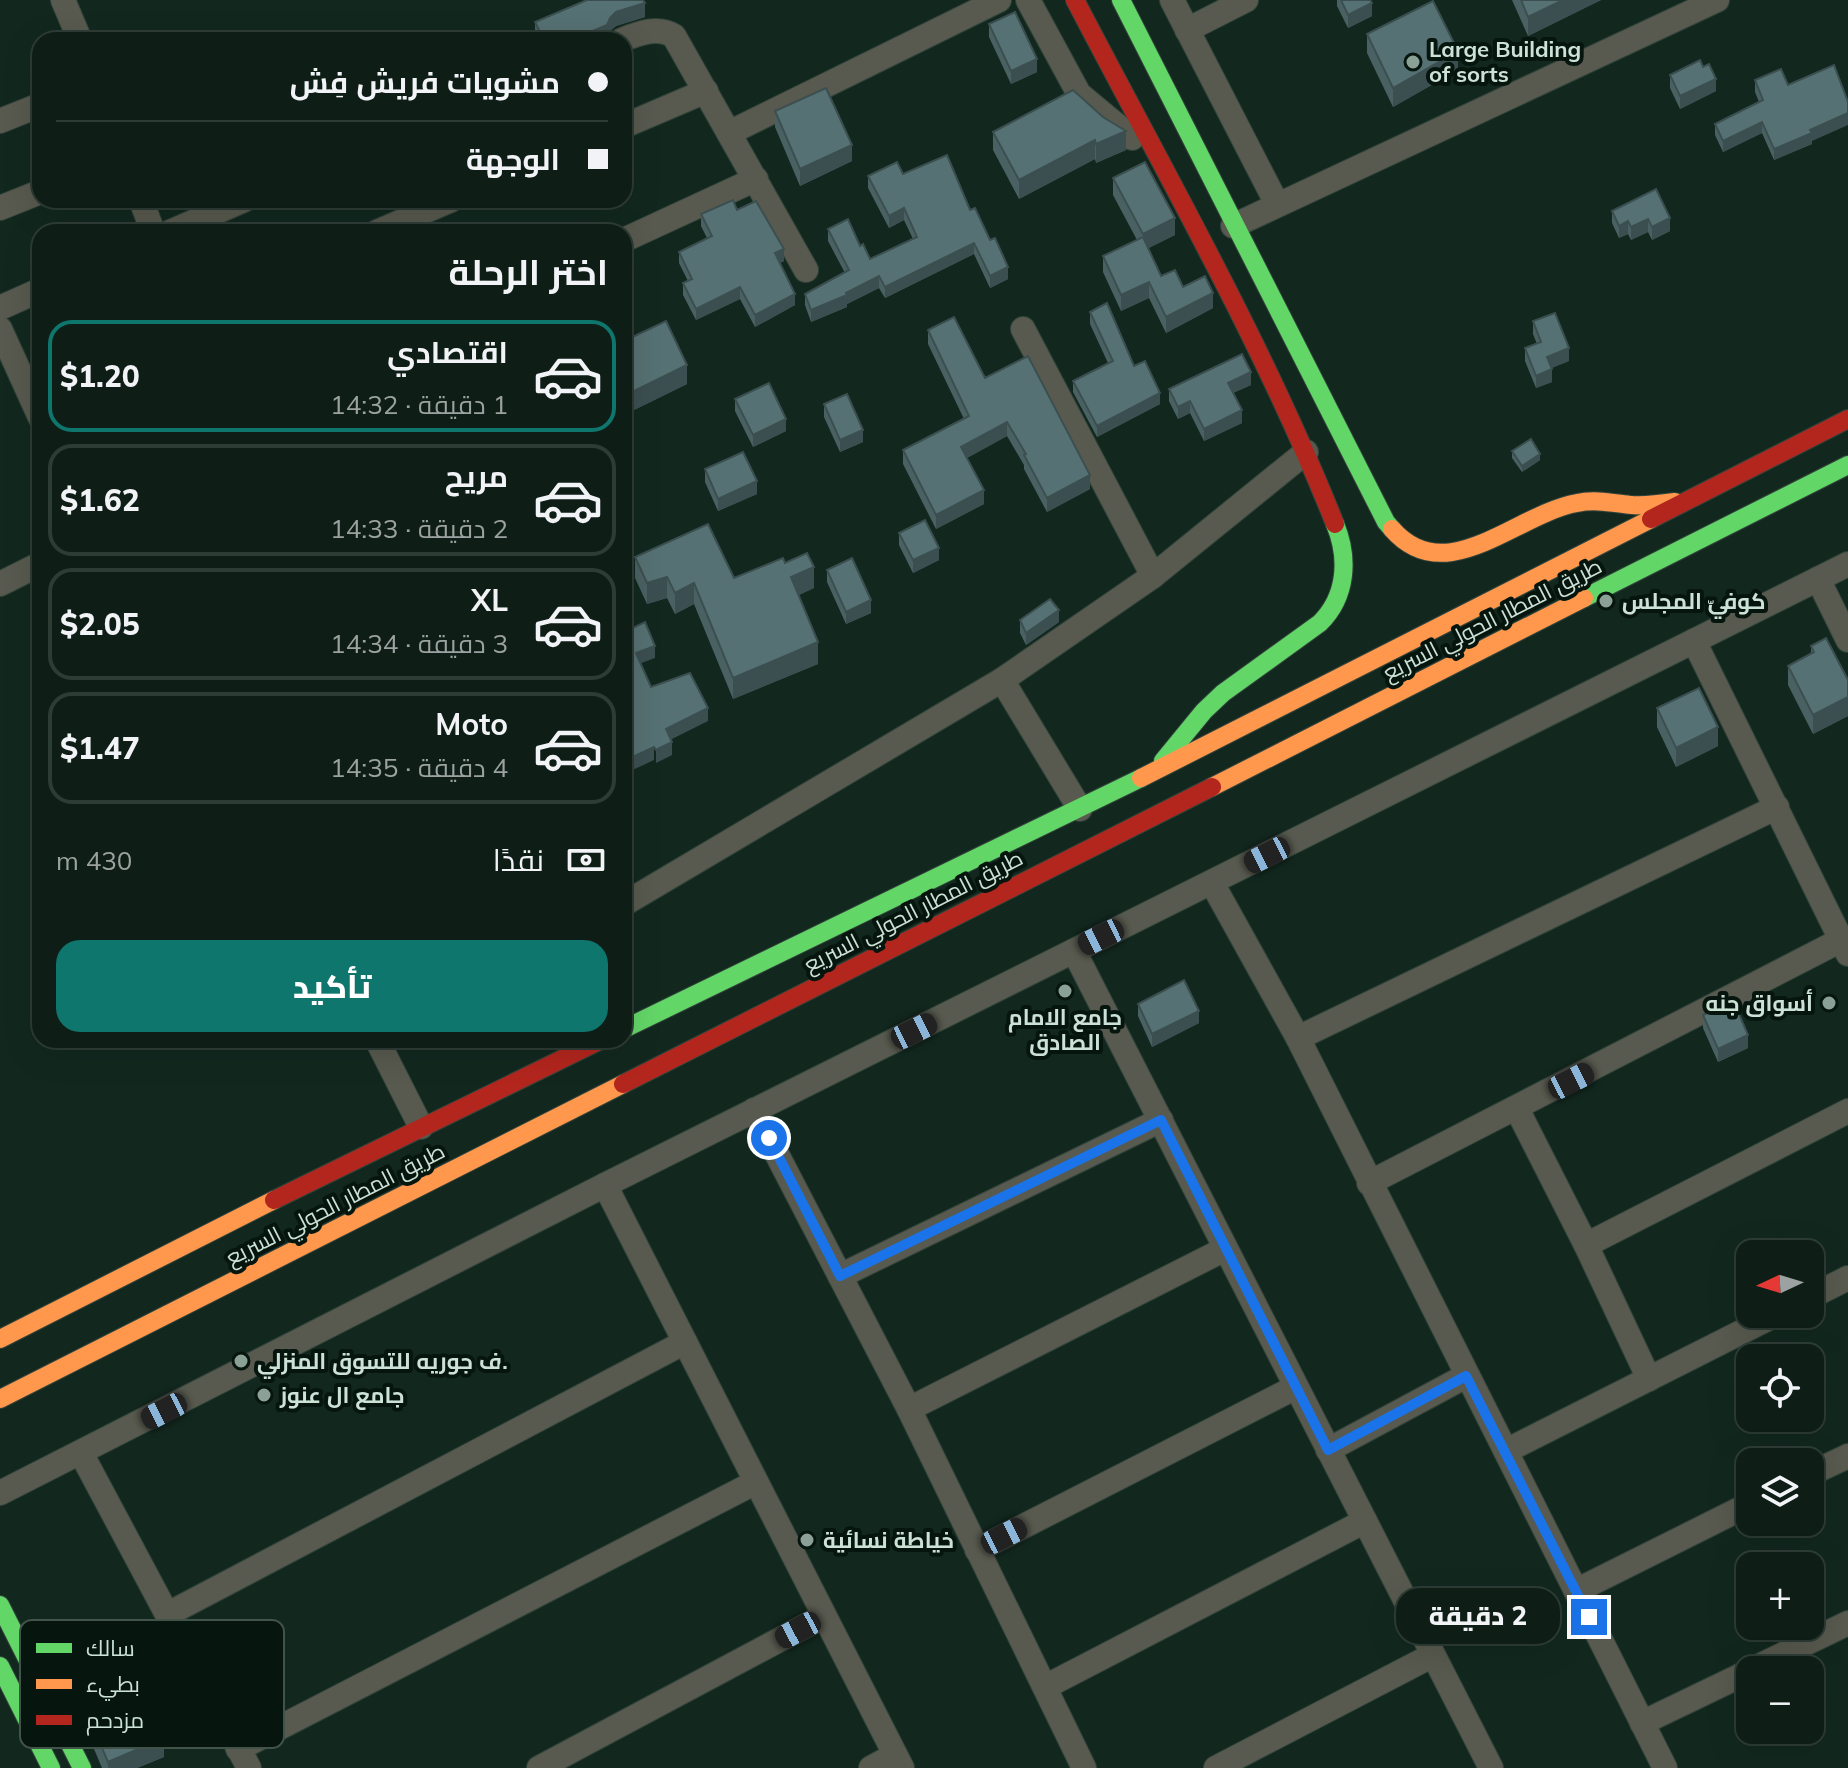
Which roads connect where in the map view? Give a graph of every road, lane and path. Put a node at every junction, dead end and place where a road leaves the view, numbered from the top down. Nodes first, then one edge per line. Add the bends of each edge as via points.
1 (63, 0) edge
2 (999, 0) edge
3 (1028, 0) edge
4 (1075, 0) edge
5 (1121, 0) edge
6 (1172, 0) edge
7 (1246, 0) edge
8 (1709, 2) edge
9 (1187, 30) junction
10 (77, 32) edge
11 (632, 37) edge
12 (706, 91) junction
13 (32, 108) edge
14 (0, 121) edge
15 (632, 123) edge
16 (731, 132) junction
17 (1151, 149) junction
18 (756, 179) junction
19 (32, 195) edge
20 (1277, 204) junction
21 (0, 208) edge
22 (226, 208) edge
23 (432, 208) edge
24 (188, 224) edge
25 (396, 224) edge
26 (1233, 226) junction
27 (632, 236) edge
28 (806, 270) dead end
29 (32, 294) edge
30 (0, 308) edge
31 (0, 329) edge
32 (1023, 329) dead end
33 (32, 383) edge
34 (1848, 419) edge
35 (1306, 452) junction
36 (1848, 465) edge
37 (1705, 492) junction
38 (1848, 564) edge
39 (32, 568) edge
40 (1153, 576) junction
41 (1818, 579) junction
42 (0, 584) edge
43 (1848, 640) edge
44 (1694, 641) junction
45 (1002, 680) junction
46 (1141, 776) junction
47 (1777, 807) junction
48 (1080, 809) junction
49 (1212, 883) junction
50 (632, 899) edge
51 (1844, 947) edge
52 (1074, 951) junction
53 (632, 1025) edge
54 (1298, 1038) junction
55 (387, 1048) edge
56 (584, 1048) edge
57 (1517, 1109) junction
58 (754, 1110) junction
59 (1848, 1111) edge
60 (1161, 1120) junction
61 (421, 1127) junction
62 (370, 1151) junction
63 (371, 1171) dead end
64 (1369, 1183) junction
65 (605, 1185) junction
66 (380, 1188) dead end
67 (278, 1198) junction
68 (395, 1200) junction
69 (293, 1211) dead end
70 (302, 1228) dead end
71 (1586, 1245) junction
72 (302, 1248) junction
73 (1225, 1249) junction
74 (840, 1276) junction
75 (1848, 1278) edge
76 (1824, 1290) edge
77 (1749, 1328) edge
78 (0, 1339) edge
79 (685, 1342) junction
80 (1466, 1376) junction
81 (1649, 1379) junction
82 (1296, 1387) junction
83 (0, 1399) edge
84 (909, 1409) junction
85 (1328, 1450) junction
86 (1506, 1451) junction
87 (81, 1453) junction
88 (1848, 1456) edge
89 (1824, 1467) edge
90 (756, 1482) junction
91 (0, 1493) edge
92 (1736, 1511) edge
93 (1365, 1521) junction
94 (977, 1550) junction
95 (1576, 1591) junction
96 (0, 1605) edge
97 (168, 1614) junction
98 (824, 1616) junction
99 (171, 1620) edge
100 (1848, 1623) edge
101 (20, 1645) edge
102 (1433, 1655) junction
103 (1780, 1656) edge
104 (0, 1666) edge
105 (1736, 1677) edge
106 (1045, 1687) junction
107 (6, 1695) edge
108 (20, 1718) edge
109 (1642, 1723) junction
110 (284, 1736) edge
111 (39, 1748) edge
112 (72, 1748) edge
113 (263, 1748) edge
114 (244, 1758) edge
115 (898, 1761) edge
116 (51, 1768) edge
117 (82, 1768) edge
118 (539, 1768) edge
119 (871, 1768) edge
120 (1084, 1768) edge
121 (1216, 1768) edge
122 (1491, 1768) edge
123 (1665, 1768) edge

1 - 10 street
2 - 16 street
3 - 17 street via 1079,94
4 - 17 main road
5 - 26 main road
6 - 9 street
7 - 9 street
8 - 20 street
9 - 20 street
11 - 12 street via 651,31 674,36
12 - 15 street
12 - 16 street
13 - 14 street
16 - 18 street
17 - 35 main road
18 - 27 street
18 - 28 street
19 - 21 street
20 - 26 street
22 - 24 street
23 - 25 street
26 - 37 main road via 1386,522 1409,547 1430,555 1453,554 1570,504 1655,504
29 - 30 street
31 - 33 street
32 - 40 street
34 - 37 main road, طريق المطار الحولي السريع
35 - 40 street
35 - 46 main road via 1340,537 1339,598 1320,623 1219,696 1176,749
36 - 68 main road, طريق المطار الحولي السريع
37 - 46 main road, طريق المطار الحولي السريع
38 - 41 street
39 - 42 street
40 - 45 street
41 - 43 street
41 - 44 street
44 - 47 street
44 - 49 street
45 - 48 street
45 - 50 street
46 - 48 main road, طريق المطار الحولي السريع
47 - 51 street
47 - 54 street
48 - 53 main road, طريق المطار الحولي السريع
49 - 52 street
49 - 54 street
51 - 57 street
52 - 58 street
52 - 60 street
54 - 64 street
55 - 61 street
56 - 61 main road, طريق المطار الحولي السريع
57 - 64 street
57 - 71 street
58 - 65 street
58 - 74 street
59 - 71 street
60 - 73 street
60 - 74 street
61 - 62 main road, طريق المطار الحولي السريع
62 - 63 main road
62 - 67 main road, طريق المطار الحولي السريع
64 - 80 street
65 - 79 street
65 - 87 street
66 - 68 main road
67 - 69 main road
67 - 78 main road, طريق المطار الحولي السريع
68 - 72 main road, طريق المطار الحولي السريع
70 - 72 main road
71 - 81 street
72 - 83 main road, طريق المطار الحولي السريع
73 - 82 street
73 - 84 street
74 - 84 street
75 - 76 street
77 - 81 street
79 - 90 street
79 - 97 street
80 - 85 street
80 - 86 street
81 - 86 street
82 - 85 street
82 - 94 street
84 - 94 street
85 - 93 street
86 - 95 street
87 - 91 street
87 - 97 street
88 - 89 street
90 - 98 street
90 - 110 street
92 - 95 street
93 - 102 street
93 - 106 street
94 - 106 street
95 - 109 street
96 - 101 main road
97 - 99 street
98 - 115 street
98 - 118 street
100 - 103 street
102 - 121 street
102 - 122 street
104 - 107 main road
105 - 109 street
106 - 120 street
107 - 108 main road
109 - 123 street
111 - 116 main road
112 - 117 main road
113 - 114 street
115 - 119 street

